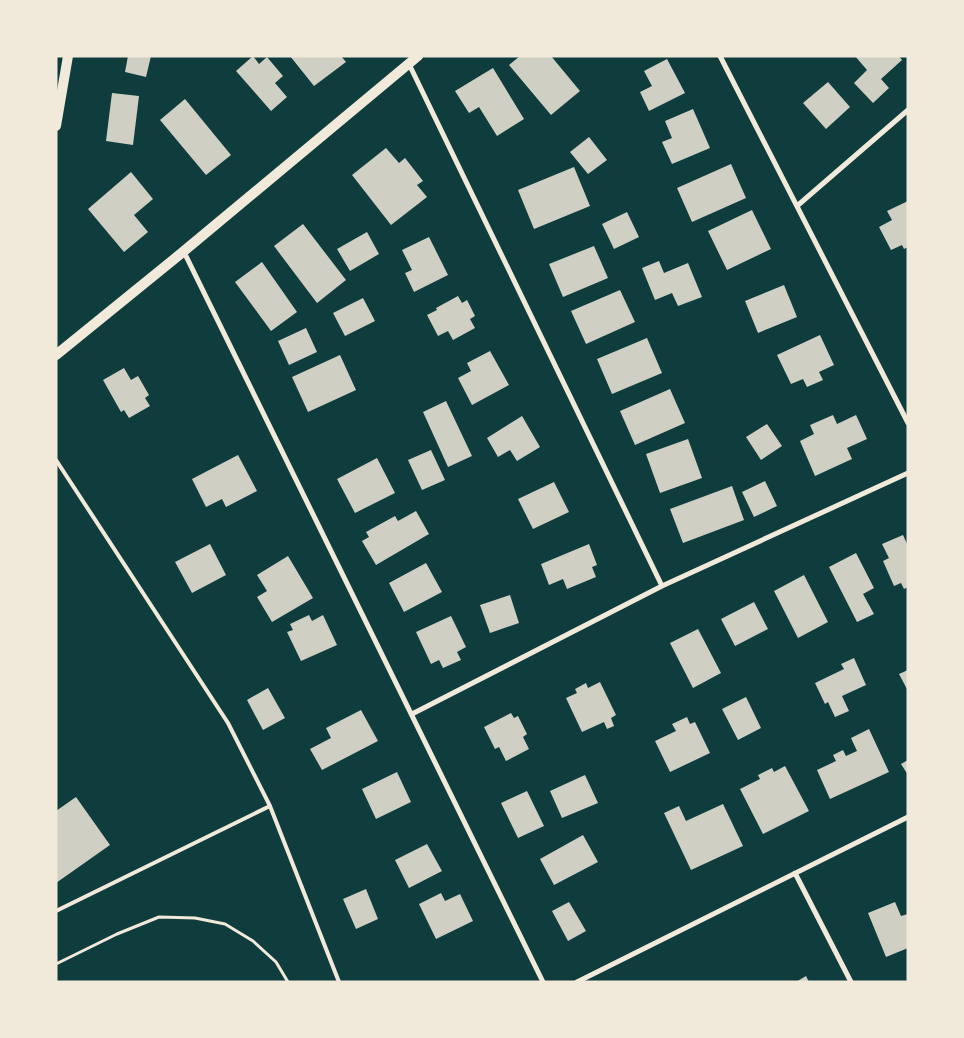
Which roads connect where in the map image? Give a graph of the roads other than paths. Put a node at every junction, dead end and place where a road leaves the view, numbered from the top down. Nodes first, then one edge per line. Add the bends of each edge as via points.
1 (68, 56) edge
2 (418, 56) edge
3 (720, 56) edge
4 (409, 64) junction
5 (908, 110) edge
6 (56, 126) edge
7 (797, 206) junction
8 (184, 251) junction
9 (56, 355) edge
10 (908, 422) edge
11 (56, 460) edge
12 (908, 474) edge
13 (662, 586) junction
14 (412, 714) junction
15 (270, 806) junction
16 (908, 817) edge
17 (795, 873) junction
18 (56, 911) edge
19 (339, 982) edge
20 (542, 982) edge
21 (577, 982) edge
22 (851, 982) edge

1 - 6 main road
2 - 4 main road
3 - 7 street
4 - 8 main road
4 - 13 street
5 - 7 street
7 - 10 street
8 - 9 main road
8 - 14 street
11 - 15 lane via 228,723
12 - 13 street
13 - 14 street
14 - 20 street
15 - 18 lane
15 - 19 lane
16 - 17 street
17 - 21 street
17 - 22 street

